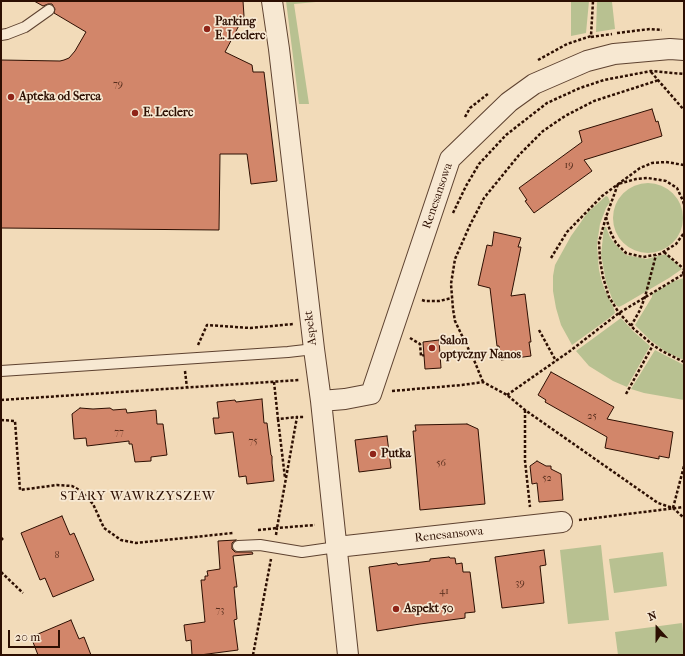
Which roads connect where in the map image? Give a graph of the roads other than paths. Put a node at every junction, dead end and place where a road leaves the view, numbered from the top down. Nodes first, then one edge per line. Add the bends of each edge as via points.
1 (272, 1) edge
2 (49, 10) dead end
3 (1, 35) edge
4 (684, 50) edge
5 (314, 349) junction
6 (1, 371) edge
7 (316, 409) junction
8 (562, 522) road end
9 (238, 546) dead end
10 (337, 547) junction
11 (348, 655) edge

1 - 5 street, Aspekt
2 - 3 lane via 25,27
4 - 7 street, Renesansowa via 614,54 587,61 534,84 509,102 450,159 371,394 345,399
5 - 6 lane
5 - 7 street, Aspekt
7 - 10 street, Aspekt
8 - 10 street, Renesansowa
9 - 10 lane via 260,544 302,552
10 - 11 street, Aspekt

